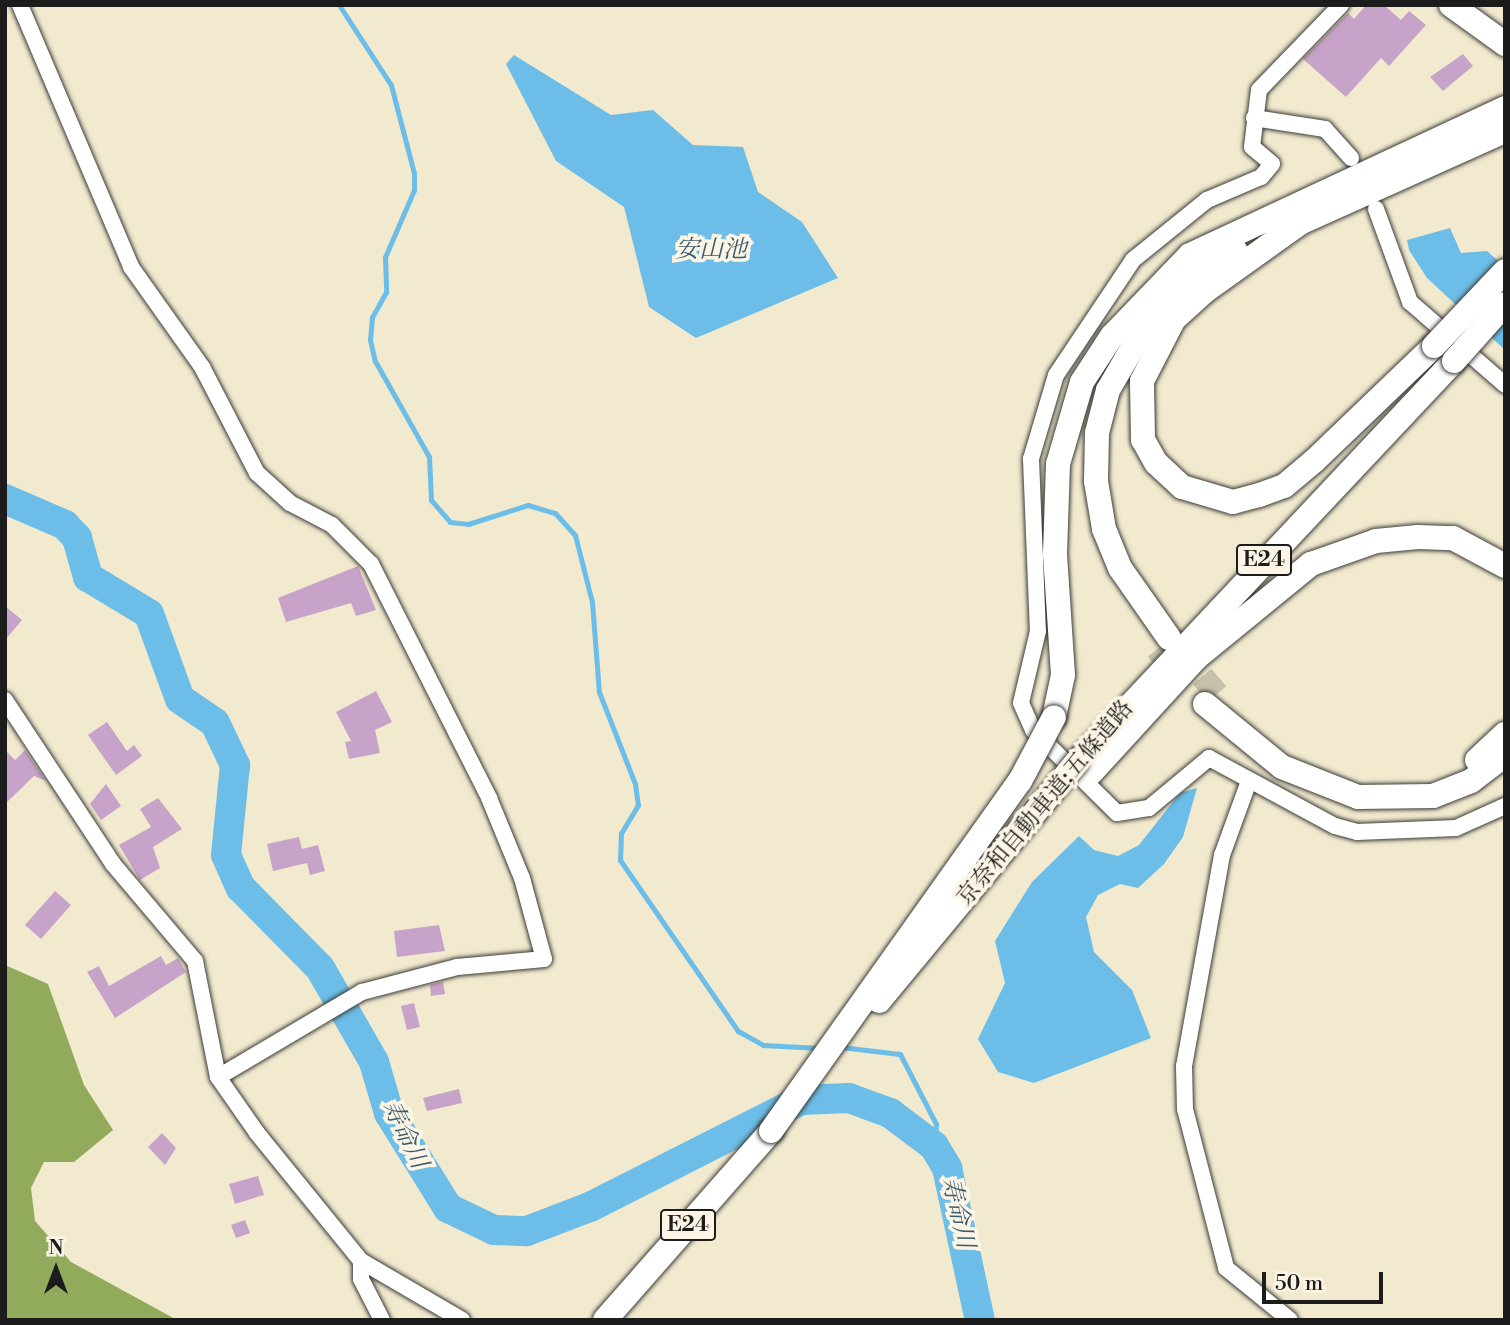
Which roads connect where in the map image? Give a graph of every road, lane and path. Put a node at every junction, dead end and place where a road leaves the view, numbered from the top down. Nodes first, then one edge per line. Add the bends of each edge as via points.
1 (20, 5) edge
2 (1341, 5) edge
3 (1451, 5) edge
4 (1505, 44) edge
5 (1505, 108) edge
6 (1254, 118) junction
7 (1505, 131) edge
8 (1350, 158) dead end
9 (1376, 209) dead end
10 (1300, 223) junction
11 (1505, 271) edge
12 (1505, 304) edge
13 (1112, 336) junction
14 (1505, 385) edge
15 (1505, 566) edge
16 (5, 700) edge
17 (1505, 734) edge
18 (1505, 755) edge
19 (1084, 767) junction
20 (1249, 781) junction
21 (1505, 806) edge
22 (218, 1077) junction
23 (771, 1131) junction
24 (361, 1261) junction
25 (382, 1320) edge
26 (461, 1320) edge
27 (605, 1320) edge
28 (1290, 1320) edge

1 - 22 street via 131,267 202,367 257,473 290,503 332,525 371,564 489,798 523,878 544,959 457,967 362,992
2 - 6 street via 1259,90
3 - 4 highway
5 - 13 highway via 1190,255
6 - 8 street via 1325,128
6 - 20 street via 1252,147 1272,164 1261,177 1208,200 1133,260 1086,323 1046,398 1031,459 1037,652 1021,693 1033,730 1117,813 1149,808 1209,758
7 - 10 highway
9 - 14 street via 1410,302
10 - 11 highway, bridge via 1174,319 1142,381 1139,420 1143,440 1169,478 1233,502 1284,486 1434,346
10 - 13 highway via 1204,269 1157,306 1108,390 1096,457 1104,529 1120,568 1163,644 1109,578 1083,493 1093,399
12 - 19 highway, 京奈和自動車道;五條道路 / E24, bridge
13 - 23 highway, bridge via 1082,382 1058,464 1055,554 1063,675 1054,716 1012,792
15 - 19 highway via 1453,538 1418,537 1376,541 1311,564 1196,658
16 - 22 street via 113,864 194,961
17 - 18 highway via 1482,757 1431,782 1357,784 1327,777 1211,699 1282,767 1358,797 1433,796 1471,781
19 - 23 highway, 京奈和自動車道;五條道路 / E24, bridge via 1020,831
20 - 21 street via 1335,826 1379,835 1456,828
20 - 28 street via 1222,855 1184,1066 1185,1108 1226,1268
22 - 24 street
23 - 27 highway, 京奈和自動車道;五條道路 / E24
24 - 25 street via 361,1279
24 - 26 street

